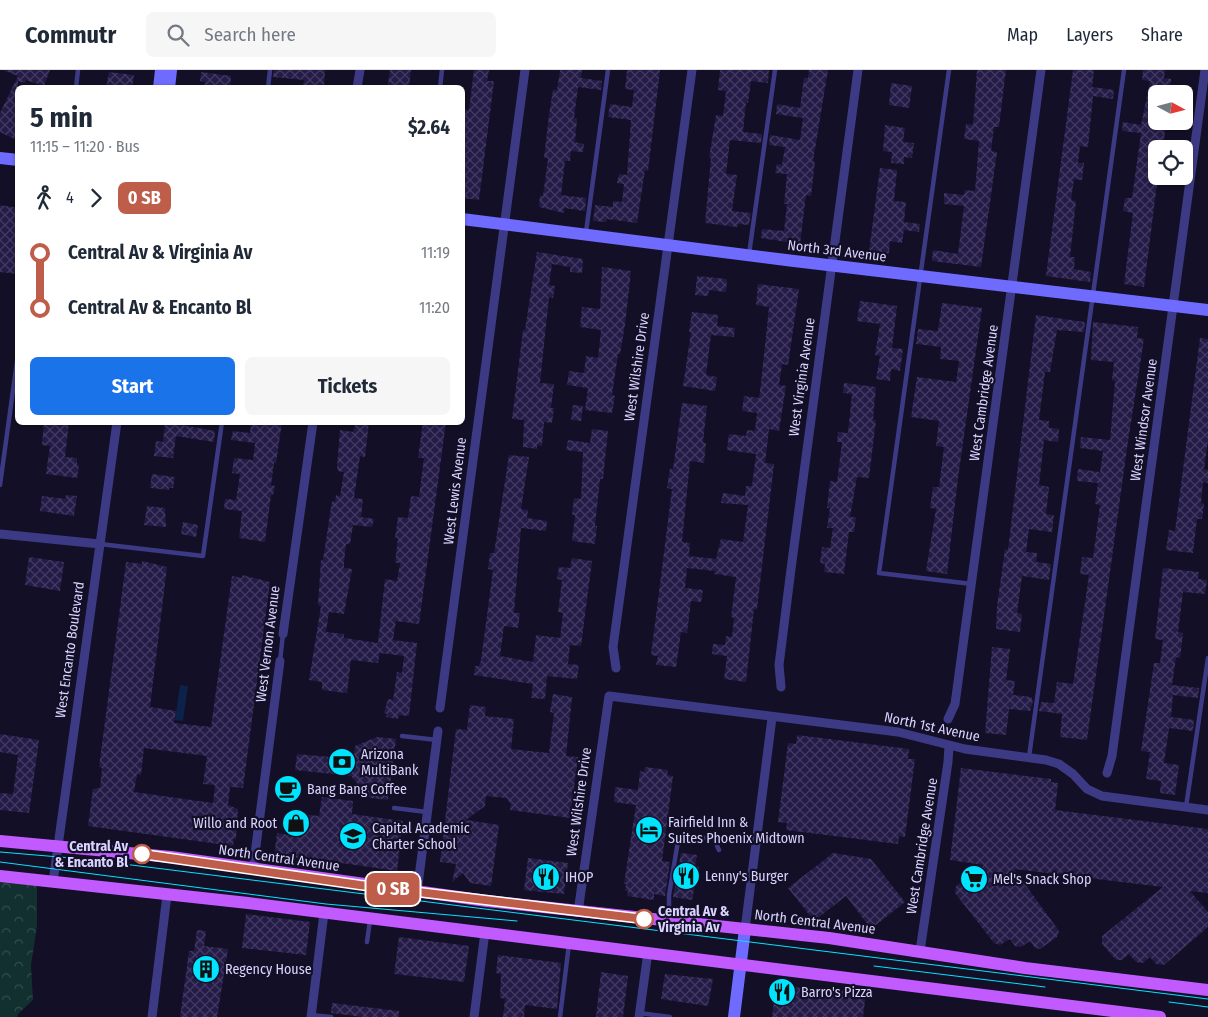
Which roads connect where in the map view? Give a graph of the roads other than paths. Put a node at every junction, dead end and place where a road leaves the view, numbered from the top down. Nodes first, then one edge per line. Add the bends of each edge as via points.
1 (78, 70) edge
2 (162, 70) edge
3 (172, 70) edge
4 (270, 70) edge
5 (360, 70) edge
6 (442, 70) edge
7 (525, 70) edge
8 (608, 70) edge
9 (692, 70) edge
10 (775, 70) edge
11 (858, 70) edge
12 (949, 70) edge
13 (1041, 70) edge
14 (1124, 70) edge
15 (1205, 70) edge
16 (76, 85) edge
17 (160, 85) edge
18 (170, 85) edge
19 (268, 85) edge
20 (358, 85) edge
21 (440, 85) edge
22 (0, 158) edge
23 (15, 160) edge
24 (465, 219) edge
25 (504, 225) junction
26 (586, 235) junction
27 (668, 245) junction
28 (748, 256) junction
29 (832, 266) junction
30 (922, 276) junction
31 (1012, 287) junction
32 (1094, 297) junction
33 (1173, 306) junction
34 (1208, 310) edge
35 (15, 376) edge
36 (117, 425) edge
37 (222, 425) edge
38 (313, 425) edge
39 (0, 485) edge
40 (0, 534) edge
41 (100, 544) junction
42 (972, 584) junction
43 (283, 634) joint
44 (1208, 658) edge
45 (280, 662) joint
46 (616, 668) dead end
47 (781, 687) dead end
48 (608, 696) joint
49 (440, 708) dead end
50 (772, 718) junction
51 (948, 718) dead end
52 (402, 736) dead end
53 (437, 736) joint
54 (949, 746) junction
55 (1029, 758) junction
56 (1107, 773) dead end
57 (1186, 807) junction
58 (394, 808) dead end
59 (1208, 810) edge
60 (427, 812) junction
61 (0, 842) edge
62 (58, 846) junction
63 (719, 850) dead end
64 (253, 869) junction
65 (0, 876) edge
66 (53, 886) junction
67 (417, 892) junction
68 (167, 894) junction
69 (578, 912) junction
70 (324, 913) junction
71 (370, 918) junction
72 (669, 922) junction
73 (745, 929) junction
74 (485, 932) junction
75 (367, 942) dead end
76 (570, 942) junction
77 (920, 950) junction
78 (648, 952) junction
79 (741, 963) junction
80 (1208, 990) edge
81 (639, 1015) edge
82 (311, 1016) edge
83 (1146, 1016) edge
84 (152, 1017) edge
85 (331, 1017) edge
86 (474, 1017) edge
87 (560, 1017) edge
88 (670, 1017) edge
89 (734, 1017) edge
90 (1160, 1017) edge

1 - 16 lane
2 - 17 street
3 - 18 street
4 - 19 lane
5 - 20 street
6 - 21 lane
7 - 25 street, West Lewis Avenue
8 - 26 lane
9 - 27 street, West Wilshire Drive
10 - 28 lane
11 - 29 street, West Virginia Avenue
12 - 30 lane
13 - 31 street, West Cambridge Avenue
14 - 32 lane
15 - 33 street, West Windsor Avenue
22 - 23 street
24 - 25 street, North 3rd Avenue
25 - 26 street, North 3rd Avenue
25 - 49 street, West Lewis Avenue
26 - 27 street, North 3rd Avenue
27 - 28 street, North 3rd Avenue
27 - 46 street, West Wilshire Drive via 613,647
28 - 29 street, North 3rd Avenue
29 - 30 street, North 3rd Avenue
29 - 47 street, West Virginia Avenue via 779,664
30 - 31 street, North 3rd Avenue
30 - 42 lane via 879,573
31 - 32 street, North 3rd Avenue
31 - 42 street, West Cambridge Avenue
32 - 33 street, North 3rd Avenue
32 - 55 lane
33 - 34 street, North 3rd Avenue
33 - 56 street, West Windsor Avenue via 1112,756
35 - 39 lane
36 - 41 street, West Encanto Boulevard
37 - 41 lane via 203,556
38 - 43 street, West Vernon Avenue
40 - 41 street
41 - 62 street, West Encanto Boulevard
42 - 51 street, West Cambridge Avenue via 955,704
43 - 45 lane, West Vernon Avenue
44 - 57 lane
45 - 64 street, West Vernon Avenue
48 - 50 street, North 1st Avenue
48 - 69 street, West Wilshire Drive
50 - 54 street, North 1st Avenue via 798,718 903,733
50 - 73 street
52 - 53 lane
53 - 60 street
54 - 55 street, North 1st Avenue
54 - 77 street, West Cambridge Avenue
55 - 57 street, North 1st Avenue via 1059,764 1088,789 1102,796
57 - 59 street, North 1st Avenue
58 - 60 lane
60 - 67 street
61 - 62 main road, North Central Avenue
62 - 64 main road, North Central Avenue
62 - 66 street, West Encanto Boulevard
63 - 72 lane via 714,840 690,837 678,841 670,886
64 - 67 main road, North Central Avenue
65 - 66 main road
66 - 68 main road
67 - 69 main road, North Central Avenue
68 - 70 main road
68 - 84 street
69 - 72 main road, North Central Avenue
70 - 71 main road
70 - 82 street
71 - 74 main road
71 - 75 lane
72 - 73 main road, North Central Avenue
73 - 77 main road, North Central Avenue
73 - 79 street
74 - 76 main road
74 - 86 street
76 - 78 main road
76 - 87 lane
77 - 80 main road, North Central Avenue via 1025,968
78 - 79 main road
78 - 81 street
79 - 83 main road
79 - 89 street
81 - 88 lane
82 - 85 lane
83 - 90 main road

